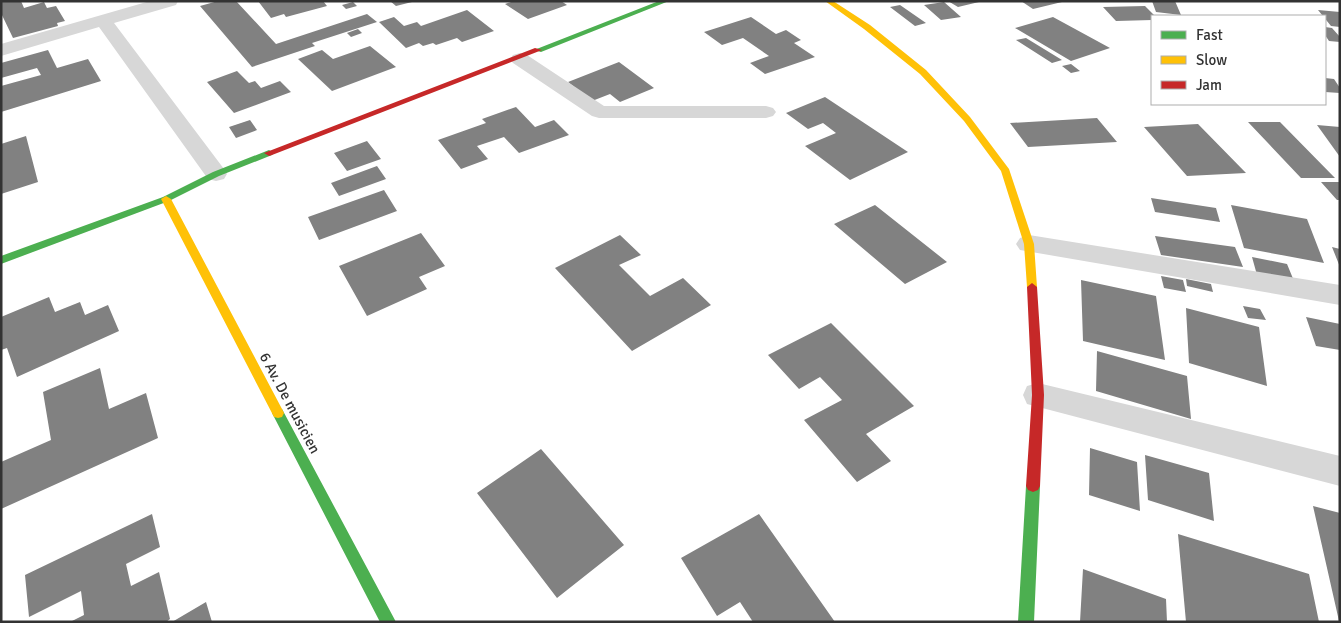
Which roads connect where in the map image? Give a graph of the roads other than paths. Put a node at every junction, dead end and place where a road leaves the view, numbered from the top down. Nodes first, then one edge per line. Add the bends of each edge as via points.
1 (170, 1) edge
2 (666, 1) edge
3 (828, 1) edge
4 (125, 7) edge
5 (103, 20) junction
6 (1, 50) edge
7 (520, 59) junction
8 (766, 112) dead end
9 (216, 174) junction
10 (166, 199) junction
11 (1029, 244) junction
12 (1, 260) edge
13 (1340, 295) edge
14 (1038, 395) junction
15 (1340, 471) edge
16 (388, 622) edge
17 (1026, 622) edge

1 - 4 street
2 - 7 street
3 - 11 street via 867,27 922,72 967,119 1006,171
4 - 5 street
5 - 6 street
5 - 9 street
7 - 8 street via 599,112
7 - 9 street
9 - 10 street
10 - 12 street
10 - 16 street, 6 Av. De musicien
11 - 13 street
11 - 14 street
14 - 15 street
14 - 17 street

